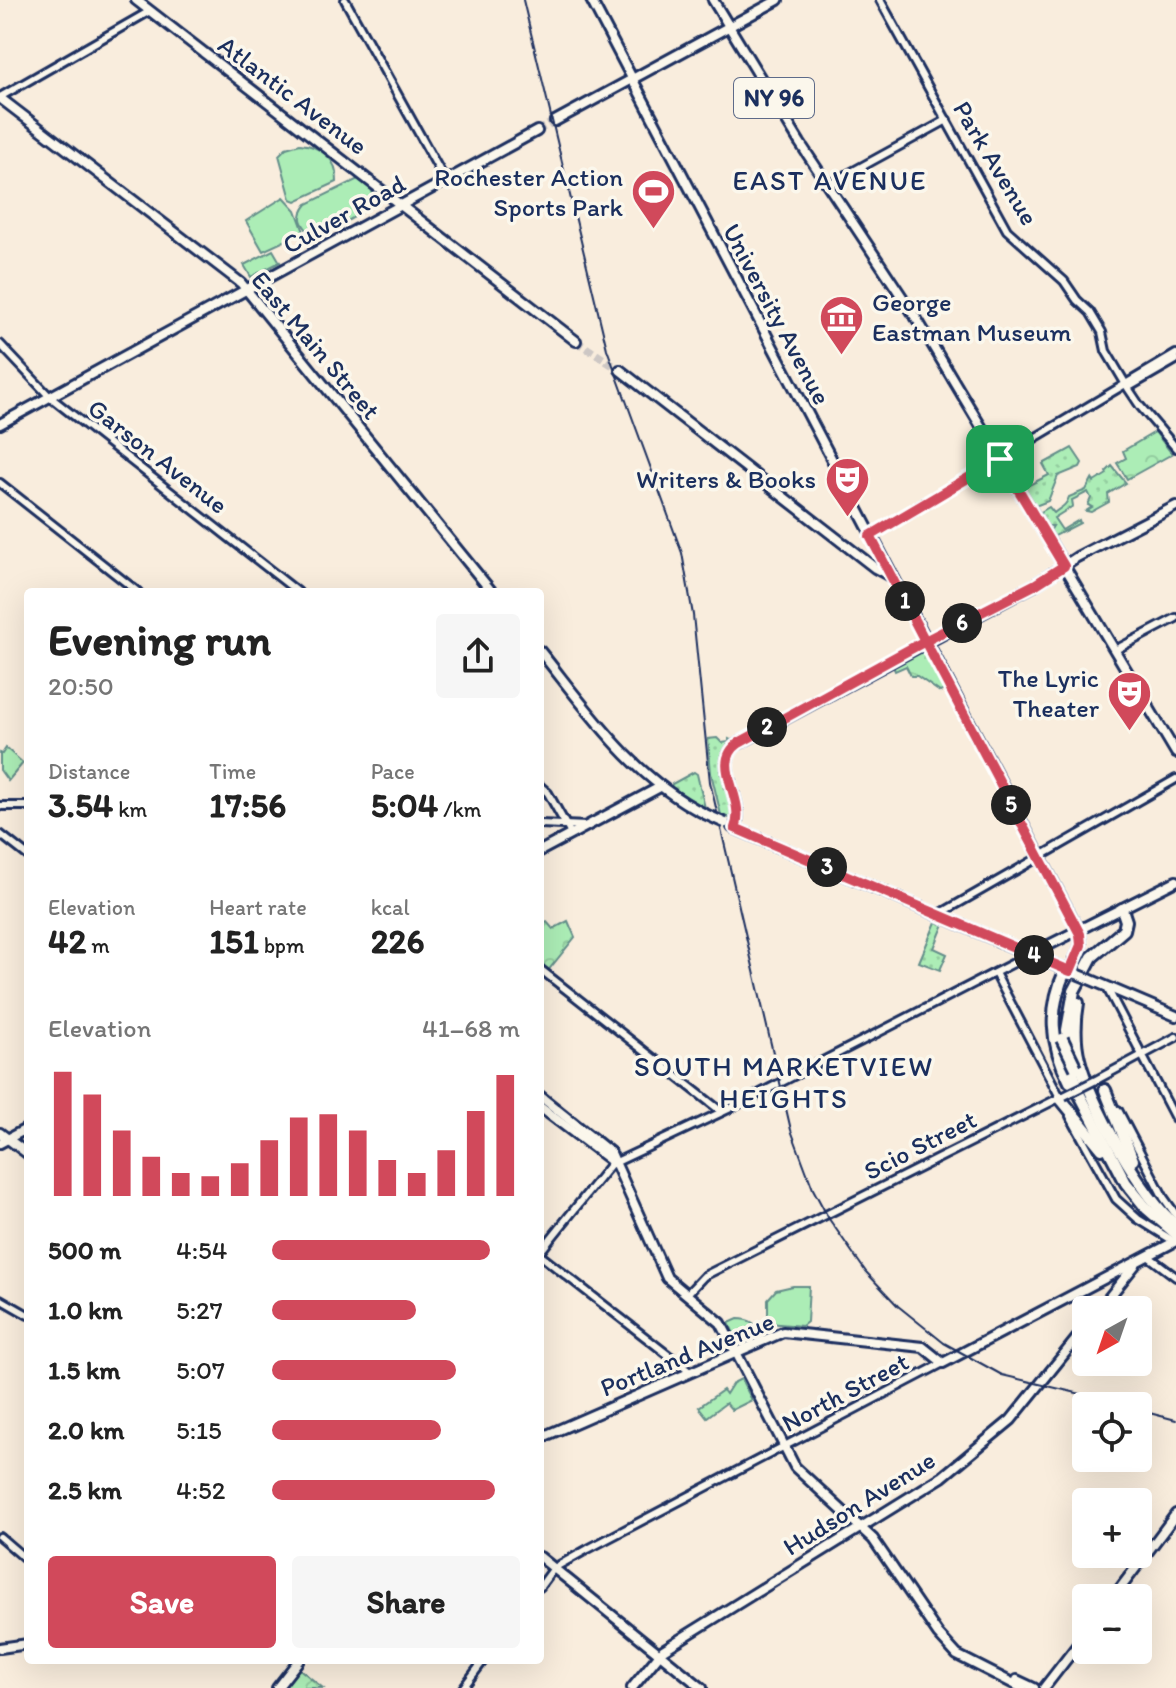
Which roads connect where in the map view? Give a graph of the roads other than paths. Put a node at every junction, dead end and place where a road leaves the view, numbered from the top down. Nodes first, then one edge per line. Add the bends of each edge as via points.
1 (136, 0) edge
2 (345, 0) edge
3 (591, 0) edge
4 (713, 0) edge
5 (778, 0) edge
6 (880, 0) edge
7 (150, 11) junction
8 (729, 26) junction
9 (632, 79) junction
10 (0, 98) edge
11 (947, 120) junction
12 (555, 121) tunnel mouth
13 (537, 131) tunnel mouth
14 (446, 182) junction
15 (828, 185) junction
16 (401, 206) junction
17 (247, 290) junction
18 (576, 341) tunnel mouth
19 (0, 344) edge
20 (1176, 357) edge
21 (620, 370) tunnel mouth
22 (1126, 384) junction
23 (50, 397) junction
24 (0, 424) edge
25 (1176, 448) edge
26 (1000, 459) junction
27 (0, 483) edge
28 (1176, 506) edge
29 (870, 536) junction
30 (1064, 566) junction
31 (892, 578) junction
32 (133, 588) edge
33 (293, 588) edge
34 (489, 588) edge
35 (1176, 618) edge
36 (925, 641) junction
37 (1115, 650) junction
38 (544, 656) edge
39 (1176, 753) edge
40 (1176, 779) edge
41 (660, 787) junction
42 (544, 790) edge
43 (0, 806) edge
44 (24, 806) edge
45 (544, 824) edge
46 (566, 825) junction
47 (587, 826) junction
48 (735, 828) junction
49 (0, 834) edge
50 (571, 834) junction
51 (544, 849) edge
52 (24, 853) edge
53 (1038, 857) junction
54 (1176, 881) edge
55 (1124, 908) junction
56 (938, 915) junction
57 (1077, 932) junction
58 (1031, 954) junction
59 (1071, 971) junction
60 (544, 972) edge
61 (995, 973) junction
62 (1106, 986) junction
63 (1176, 1016) edge
64 (1176, 1037) edge
65 (1143, 1057) junction
66 (1099, 1079) junction
67 (1105, 1090) junction
68 (1062, 1097) junction
69 (544, 1099) edge
70 (544, 1110) edge
71 (722, 1112) junction
72 (1106, 1120) junction
73 (1176, 1120) edge
74 (24, 1130) edge
75 (0, 1133) edge
76 (1103, 1139) junction
77 (4, 1141) edge
78 (24, 1152) edge
79 (614, 1163) junction
80 (1126, 1183) junction
81 (1163, 1214) junction
82 (1176, 1215) edge
83 (1176, 1225) edge
84 (1176, 1240) edge
85 (544, 1249) edge
86 (1148, 1256) junction
87 (544, 1257) edge
88 (1137, 1261) junction
89 (1117, 1272) junction
90 (1176, 1277) edge
91 (1123, 1280) junction
92 (687, 1294) junction
93 (1110, 1296) edge
94 (0, 1299) edge
95 (24, 1313) edge
96 (1072, 1344) edge
97 (736, 1353) junction
98 (943, 1363) junction
99 (690, 1372) junction
100 (544, 1436) edge
101 (784, 1447) junction
102 (1176, 1514) edge
103 (861, 1527) junction
104 (0, 1537) edge
105 (24, 1558) edge
106 (544, 1560) edge
107 (554, 1568) junction
108 (544, 1582) edge
109 (1123, 1584) edge
110 (24, 1645) edge
111 (0, 1648) edge
112 (952, 1649) junction
113 (1072, 1652) edge
114 (659, 1654) junction
115 (296, 1664) edge
116 (481, 1664) edge
117 (277, 1688) edge
118 (463, 1688) edge
119 (632, 1688) edge
120 (702, 1688) edge
121 (1022, 1688) edge
122 (1034, 1688) edge
123 (1044, 1688) edge

1 - 7 main road, Atlantic Avenue
2 - 14 street
3 - 9 main road, University Avenue
4 - 8 main road, NY 96
5 - 8 main road
6 - 11 street, Park Avenue
7 - 10 street
7 - 16 main road, Atlantic Avenue
8 - 9 main road
8 - 15 main road, NY 96
9 - 12 main road
9 - 29 main road, University Avenue
10 - 17 main road, East Main Street
11 - 15 street
11 - 22 street, Park Avenue via 1007,230 1090,312
13 - 14 main road, Culver Road
14 - 16 main road, Culver Road
15 - 26 main road, NY 96
16 - 17 main road, Culver Road
16 - 18 main road, Atlantic Avenue
17 - 23 main road, Culver Road
17 - 34 main road, East Main Street
19 - 23 street, Garson Avenue
20 - 22 street
21 - 31 main road
22 - 25 street, Park Avenue
22 - 26 street
23 - 24 main road, Culver Road
23 - 33 street, Garson Avenue
26 - 29 street
26 - 30 main road, NY 96
27 - 32 street
28 - 30 main road
29 - 31 main road, University Avenue
30 - 36 main road
30 - 37 main road, NY 96
31 - 36 main road, University Avenue
35 - 37 street
36 - 48 main road via 739,743 728,754 727,766 739,814
36 - 53 main road, University Avenue
37 - 39 main road, NY 96
38 - 41 main road via 618,747
40 - 53 street
41 - 47 main road
41 - 48 main road, bridge
42 - 46 street
43 - 44 street
45 - 46 street
46 - 47 street
46 - 50 street
47 - 50 main road
48 - 56 main road
49 - 52 street
50 - 51 main road
53 - 56 street
53 - 57 main road, University Avenue
54 - 55 main road
55 - 57 main road
55 - 72 highway via 1132,920 1129,933 1092,965 1076,1016 1079,1060
55 - 76 highway via 1125,928 1086,966 1074,991 1068,1024 1072,1074
56 - 58 main road
57 - 58 main road
57 - 59 main road via 1081,945
58 - 59 main road
58 - 61 street
59 - 62 main road, bridge
59 - 72 highway, bridge via 1059,1003 1062,1039
59 - 76 highway via 1058,987 1055,1043 1065,1072
60 - 71 street
61 - 68 street
61 - 71 street
62 - 63 main road
62 - 65 street
64 - 65 street, Scio Street
65 - 66 street, Scio Street
65 - 73 street
66 - 67 street
66 - 68 street, Scio Street, bridge
67 - 81 highway via 1143,1183
67 - 82 street
68 - 80 highway
68 - 84 street via 1107,1186 1127,1211
68 - 92 street, Scio Street via 704,1276
69 - 79 main road via 606,1149
70 - 79 main road
71 - 79 street
72 - 81 highway
74 - 77 main road
75 - 77 main road
76 - 80 highway
77 - 78 main road
79 - 85 street
79 - 92 main road via 667,1278
80 - 84 highway
81 - 83 highway
84 - 86 main road, North Street
86 - 88 main road, North Street
86 - 90 street
87 - 99 street
88 - 89 main road, North Street
88 - 91 main road
89 - 91 main road
89 - 98 main road, North Street
91 - 93 main road
92 - 97 main road via 718,1319
94 - 95 street
96 - 103 main road, Hudson Avenue via 1000,1432 942,1477
97 - 98 main road, Portland Avenue via 783,1332 923,1347
97 - 99 main road, Portland Avenue
97 - 101 main road
98 - 101 street, North Street
99 - 100 main road, Portland Avenue
101 - 103 main road via 796,1469
101 - 107 street, North Street
102 - 109 main road
103 - 112 main road
103 - 114 main road, Hudson Avenue
104 - 105 street
106 - 107 main road
107 - 108 street, North Street
107 - 114 main road
110 - 111 main road
112 - 121 main road via 967,1663
112 - 122 main road
113 - 123 main road
114 - 119 main road, Hudson Avenue
114 - 120 main road
115 - 117 main road
116 - 118 street

